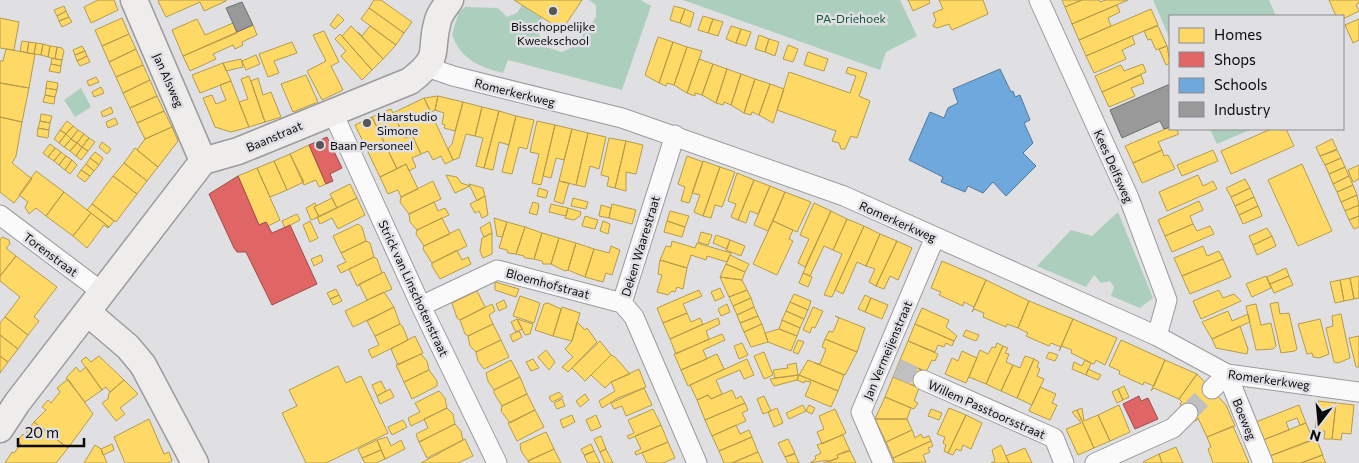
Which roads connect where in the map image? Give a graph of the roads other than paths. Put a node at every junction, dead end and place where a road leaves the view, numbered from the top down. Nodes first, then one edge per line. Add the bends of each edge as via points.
1 (134, 0) edge
2 (450, 0) edge
3 (1039, 0) edge
4 (427, 67) junction
5 (332, 112) junction
6 (675, 136) junction
7 (203, 161) junction
8 (0, 216) edge
9 (935, 237) junction
10 (95, 302) junction
11 (622, 303) junction
12 (421, 306) junction
13 (1157, 336) junction
14 (1227, 374) junction
15 (923, 380) tunnel mouth
16 (1212, 389) tunnel mouth
17 (1359, 392) edge
18 (1188, 413) tunnel mouth
19 (0, 429) edge
20 (195, 463) edge
21 (497, 463) edge
22 (696, 463) edge
23 (883, 463) edge
24 (1064, 463) edge
25 (1095, 463) edge
26 (1262, 463) edge

1 - 7 street, Jan Alsweg
2 - 4 street via 438,20 435,49
3 - 13 street, Kees Delfsweg via 1129,198 1167,300
4 - 5 street, Baanstraat via 410,81
4 - 6 street, Romerkerkweg via 622,118
5 - 7 street, Baanstraat via 238,151
5 - 12 street, Strick van Linschotenstraat
6 - 9 street, Romerkerkweg via 844,196
6 - 11 street, Deken Waarestraat
7 - 10 street
8 - 10 street, Torenstraat
9 - 13 street, Romerkerkweg
9 - 23 street, Jan Vermeijenstraat via 889,365 861,412
10 - 19 street
10 - 20 street via 143,365
11 - 12 street, Bloemhofstraat via 497,270
11 - 22 street, Deken Waarestraat via 634,317
12 - 21 street, Strick van Linschotenstraat
13 - 14 street, Romerkerkweg
14 - 16 street
14 - 17 street, Romerkerkweg
14 - 26 street, Boeweg
15 - 24 street, Willem Passtoorsstraat via 1054,438
18 - 25 street via 1172,428

